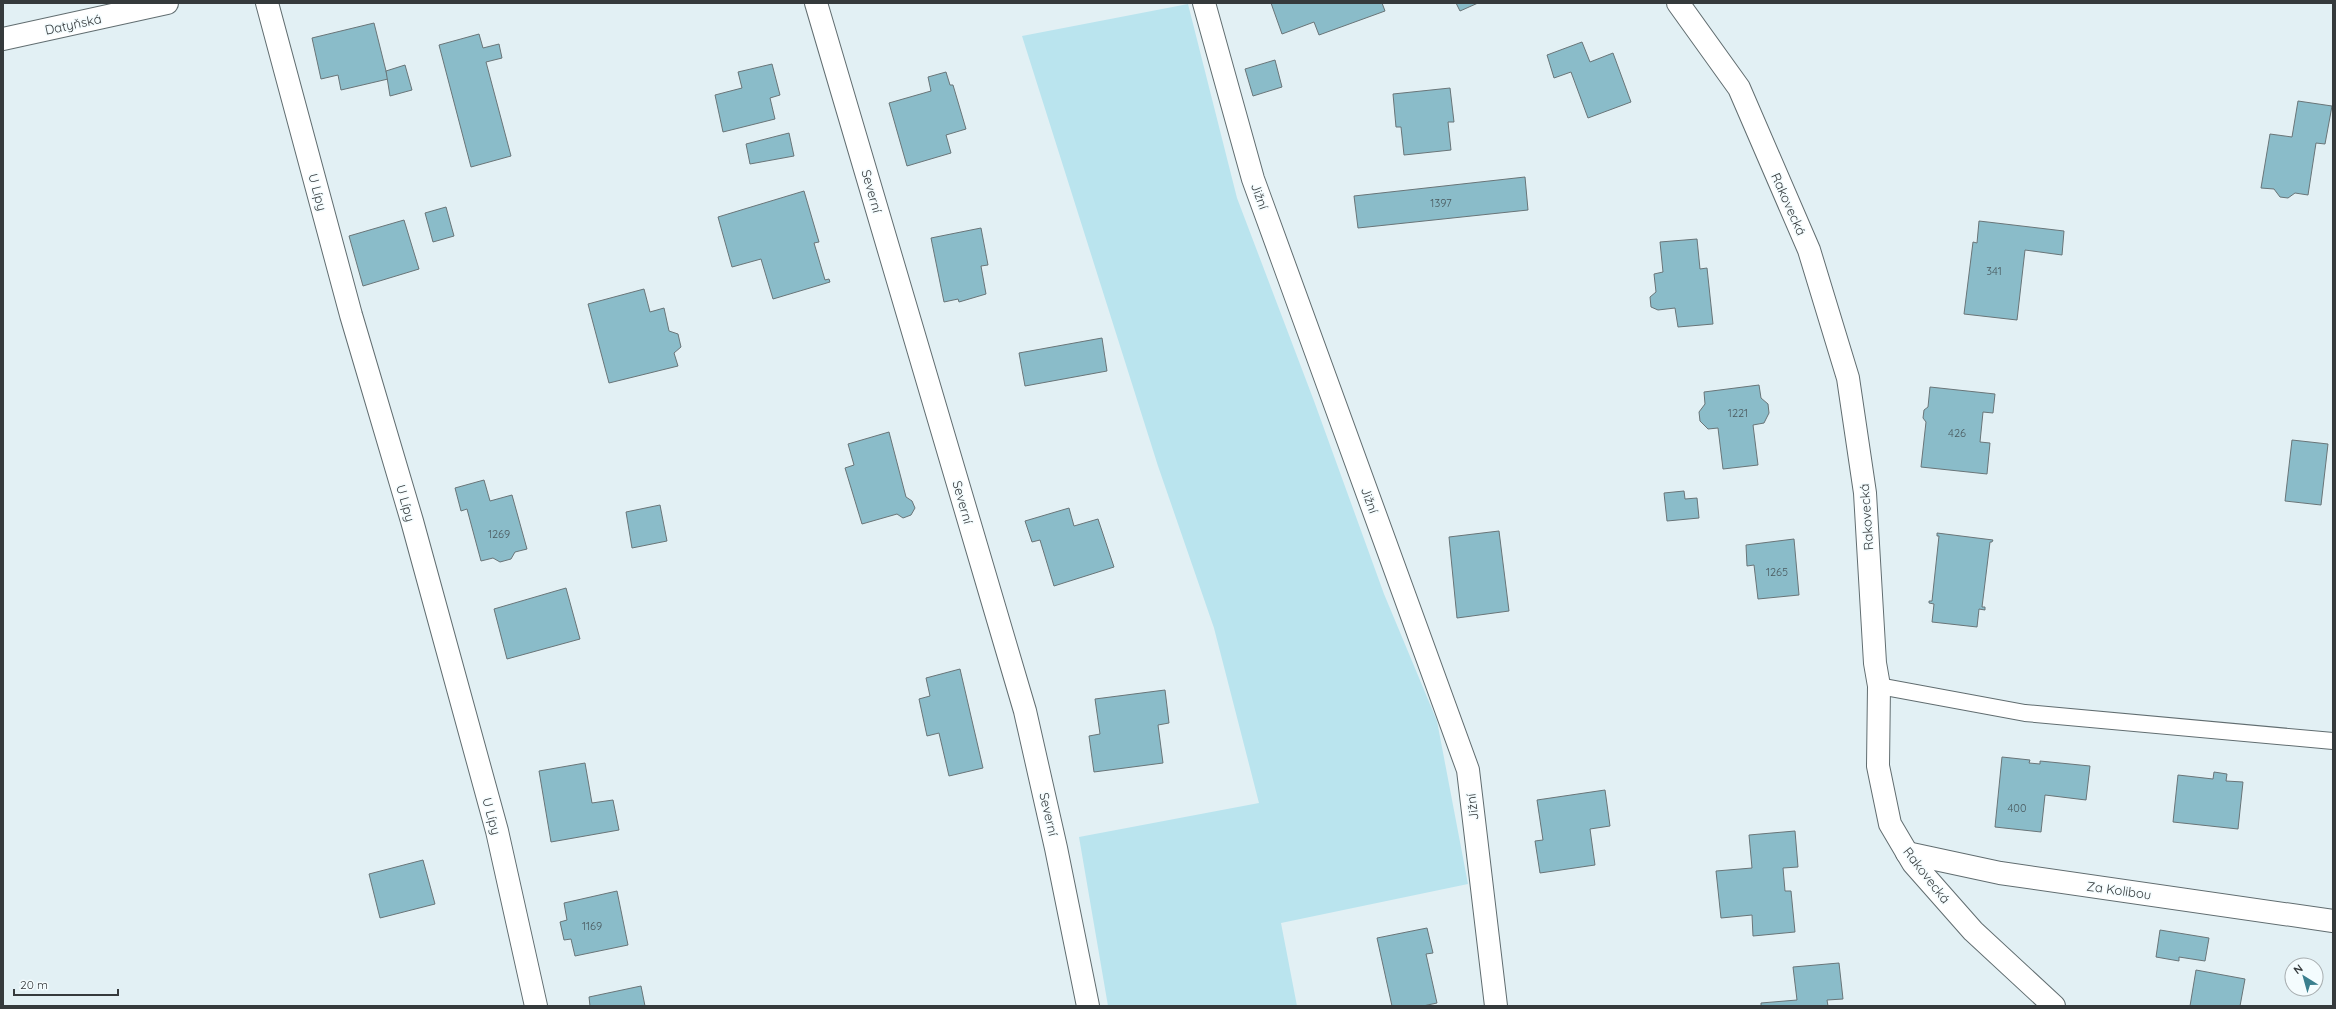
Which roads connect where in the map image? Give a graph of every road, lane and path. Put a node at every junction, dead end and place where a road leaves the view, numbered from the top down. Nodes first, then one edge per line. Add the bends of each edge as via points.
1 (167, 3) edge
2 (267, 3) edge
3 (816, 3) edge
4 (1204, 3) edge
5 (1678, 3) edge
6 (3, 39) edge
7 (1880, 686) junction
8 (2333, 741) edge
9 (1907, 853) junction
10 (2333, 921) edge
11 (536, 1006) edge
12 (1088, 1006) edge
13 (1496, 1006) edge
14 (2054, 1006) edge

1 - 6 street, Datyňská
2 - 11 street, U Lípy via 351,315 412,521 497,830
3 - 12 street, Severní via 1025,711
4 - 13 street, Jižní via 1254,179 1468,770
5 - 7 street, Rakovecká via 1739,88 1809,250 1848,378 1865,493 1875,663
7 - 8 lane via 2025,713
7 - 9 street, Rakovecká via 1878,766 1890,824
9 - 10 street, Za Kolibou via 2000,873
9 - 14 street, Rakovecká via 1973,931

